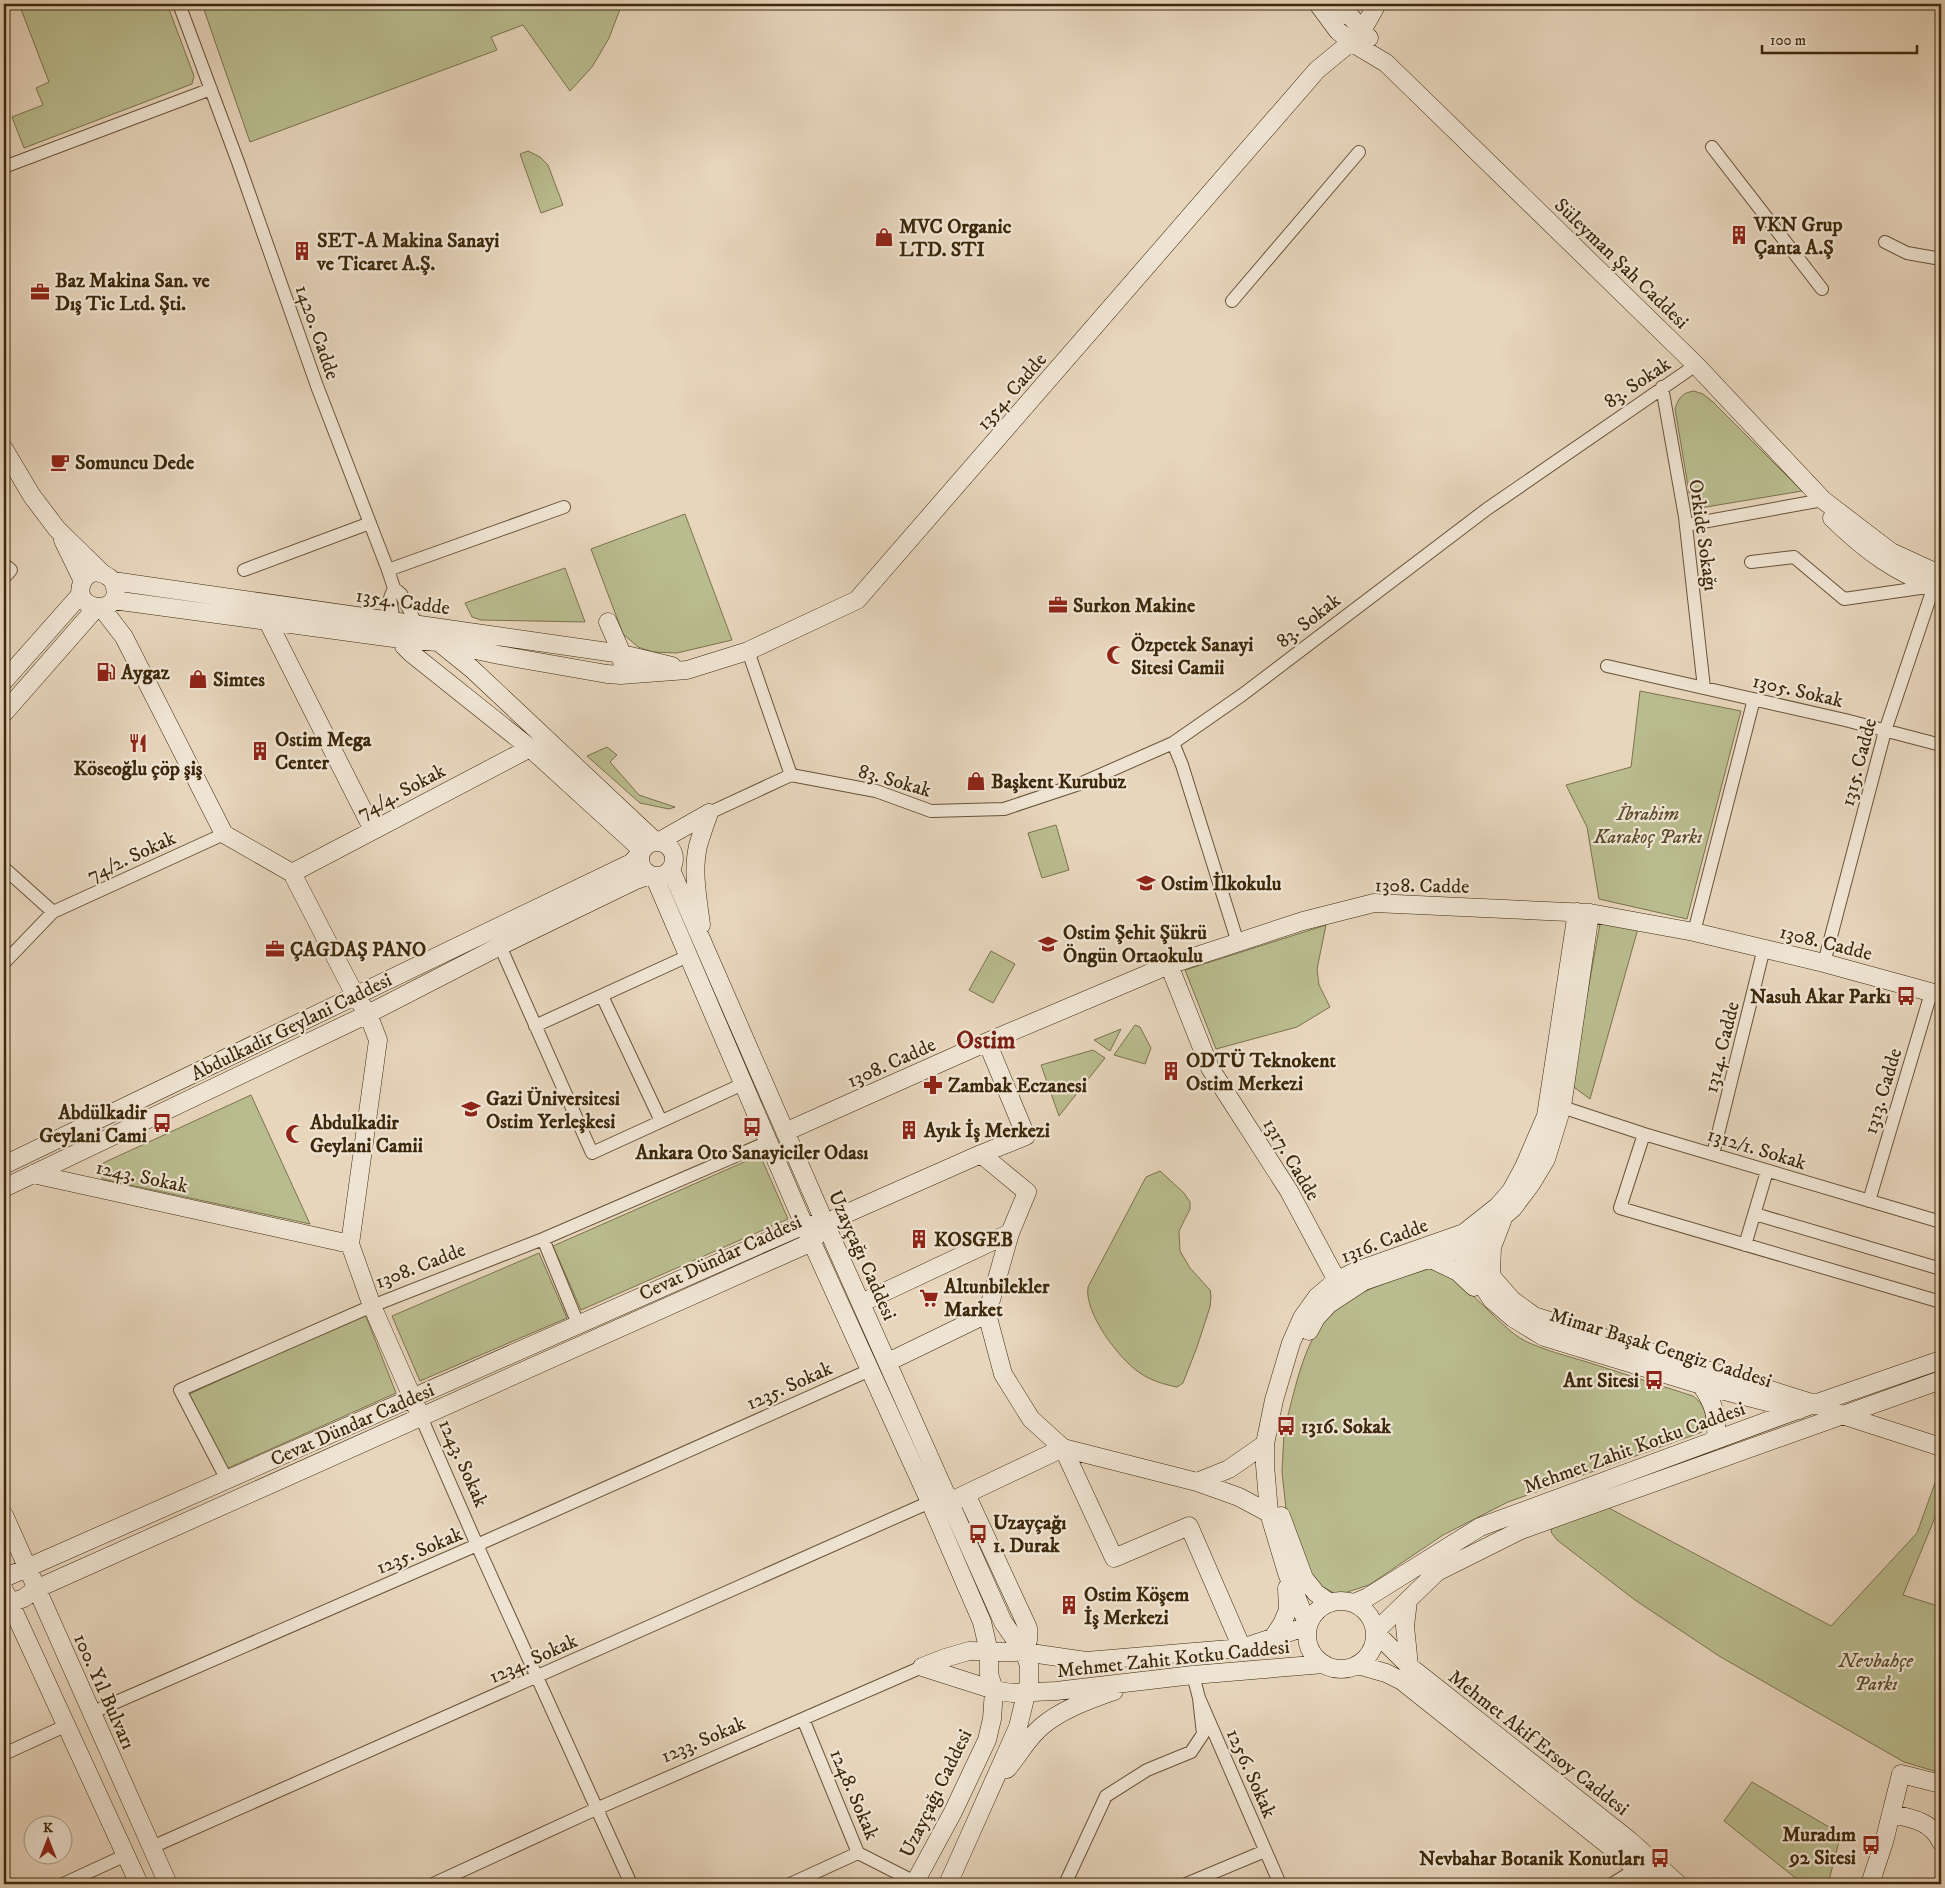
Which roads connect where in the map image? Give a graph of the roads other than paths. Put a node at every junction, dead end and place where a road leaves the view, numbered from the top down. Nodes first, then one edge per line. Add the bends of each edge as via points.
1 (179, 4) edge
2 (1318, 4) edge
3 (1327, 4) edge
4 (1366, 4) edge
5 (1377, 4) edge
6 (1357, 22) junction
7 (1345, 36) junction
8 (1386, 63) junction
9 (211, 89) junction
10 (1712, 147) dead end
11 (1359, 152) dead end
12 (4, 167) edge
13 (1885, 242) dead end
14 (1941, 259) edge
15 (1822, 289) dead end
16 (1232, 301) dead end
17 (1696, 365) junction
18 (1662, 387) junction
19 (4, 448) edge
20 (1823, 500) junction
21 (564, 507) dead end
22 (370, 523) junction
23 (1686, 525) junction
24 (57, 528) junction
25 (1751, 562) dead end
26 (4, 564) edge
27 (244, 570) dead end
28 (388, 570) junction
29 (108, 577) junction
30 (4, 578) edge
31 (1939, 578) edge
32 (82, 587) junction
33 (394, 588) junction
34 (105, 605) junction
35 (268, 622) junction
36 (394, 622) junction
37 (417, 625) junction
38 (401, 639) junction
39 (438, 642) junction
40 (600, 651) junction
41 (748, 652) junction
42 (622, 654) junction
43 (499, 655) junction
44 (1607, 666) dead end
45 (687, 670) junction
46 (599, 672) junction
47 (622, 675) junction
48 (4, 681) edge
49 (489, 685) junction
50 (1704, 688) junction
51 (1754, 699) junction
52 (4, 713) edge
53 (1885, 730) junction
54 (1173, 743) junction
55 (1941, 745) edge
56 (530, 748) junction
57 (791, 775) junction
58 (709, 812) junction
59 (373, 830) junction
60 (224, 834) junction
61 (649, 847) junction
62 (672, 867) junction
63 (4, 868) edge
64 (292, 873) junction
65 (652, 876) junction
66 (53, 912) junction
67 (1584, 912) junction
68 (1694, 932) junction
69 (1238, 943) junction
70 (703, 945) junction
71 (500, 946) junction
72 (1764, 948) junction
73 (688, 956) junction
74 (1824, 962) junction
75 (4, 963) edge
76 (1169, 965) junction
77 (1936, 994) edge
78 (355, 995) junction
79 (602, 996) junction
80 (368, 1014) junction
81 (535, 1026) junction
82 (987, 1042) junction
83 (743, 1084) junction
84 (1562, 1107) junction
85 (661, 1121) junction
86 (785, 1132) junction
87 (1644, 1134) junction
88 (768, 1142) junction
89 (981, 1154) junction
90 (1714, 1154) junction
91 (4, 1165) edge
92 (1767, 1170) junction
93 (33, 1174) junction
94 (4, 1188) edge
95 (1868, 1201) junction
96 (1755, 1214) junction
97 (1503, 1217) junction
98 (1941, 1222) edge
99 (804, 1224) junction
100 (825, 1224) junction
101 (1010, 1233) junction
102 (543, 1240) junction
103 (1461, 1241) junction
104 (812, 1242) junction
105 (350, 1244) junction
106 (1745, 1245) junction
107 (1429, 1258) junction
108 (1941, 1269) edge
109 (1491, 1276) junction
110 (1340, 1287) junction
111 (1492, 1300) junction
112 (1941, 1302) edge
113 (861, 1303) junction
114 (372, 1306) junction
115 (987, 1314) junction
116 (578, 1324) junction
117 (1941, 1360) edge
118 (888, 1362) junction
119 (870, 1370) junction
120 (1941, 1380) edge
121 (1701, 1385) junction
122 (412, 1398) junction
123 (1889, 1399) junction
124 (1815, 1404) junction
125 (1797, 1410) junction
126 (1842, 1415) junction
127 (421, 1417) junction
128 (1884, 1428) junction
129 (1716, 1440) junction
130 (1266, 1444) junction
131 (1941, 1447) edge
132 (1063, 1448) junction
133 (227, 1480) junction
134 (1197, 1482) junction
135 (966, 1494) junction
136 (930, 1502) junction
137 (950, 1502) junction
138 (1269, 1513) junction
139 (4, 1516) edge
140 (477, 1545) junction
141 (27, 1568) junction
142 (1287, 1573) junction
143 (4, 1578) edge
144 (36, 1589) junction
145 (6, 1599) edge
146 (1408, 1601) junction
147 (1330, 1603) junction
148 (1354, 1603) junction
149 (1308, 1626) junction
150 (1375, 1632) junction
151 (1272, 1639) junction
152 (1242, 1648) junction
153 (989, 1652) junction
154 (1024, 1652) junction
155 (1324, 1664) junction
156 (1358, 1665) junction
157 (1409, 1666) junction
158 (922, 1667) junction
159 (1193, 1675) junction
160 (537, 1677) junction
161 (1141, 1680) junction
162 (994, 1690) junction
163 (1026, 1692) junction
164 (1199, 1698) junction
165 (91, 1713) junction
166 (803, 1719) junction
167 (65, 1726) junction
168 (4, 1754) edge
169 (1941, 1784) edge
170 (990, 1789) junction
171 (596, 1809) junction
172 (1890, 1814) junction
173 (1941, 1842) edge
174 (152, 1847) junction
175 (1266, 1851) junction
176 (858, 1853) junction
177 (126, 1856) junction
178 (1636, 1869) junction
179 (803, 1882) edge
180 (914, 1883) edge
181 (63, 1884) edge
182 (139, 1884) edge
183 (168, 1884) edge
184 (432, 1884) edge
185 (631, 1884) edge
186 (790, 1884) edge
187 (948, 1884) edge
188 (1065, 1884) edge
189 (1186, 1884) edge
190 (1280, 1884) edge
191 (1612, 1884) edge
192 (1653, 1884) edge
193 (1678, 1884) edge
194 (1870, 1884) edge

1 - 9 street, 1420. Cadde
2 - 7 main road
3 - 6 main road
4 - 6 main road, 1354. Cadde
5 - 6 main road, 1354. Cadde
6 - 7 main road, 1354. Cadde
6 - 8 main road
7 - 8 main road
7 - 41 main road, 1354. Cadde via 857,600
8 - 17 main road, Süleyman Şah Caddesi
9 - 12 street
9 - 22 street, 1420. Cadde via 317,386
10 - 15 street
11 - 16 street
13 - 14 street via 1907,252
17 - 18 street, 83. Sokak
17 - 20 main road, Süleyman Şah Caddesi
18 - 23 street, Orkide Sokağı
18 - 54 street, 83. Sokak via 1487,509 1242,695
19 - 24 main road via 32,496
20 - 23 street
20 - 31 main road, Süleyman Şah Caddesi via 1828,513 1882,561
21 - 28 street
22 - 27 street
22 - 28 street, 1420. Cadde
23 - 50 street, Orkide Sokağı
24 - 29 main road
24 - 32 main road
25 - 31 street via 1794,557 1844,599
26 - 30 street via 11,570
28 - 33 street, 1420. Cadde
29 - 32 main road via 89,574
29 - 34 main road via 115,591
29 - 36 main road, 1354. Cadde
31 - 53 street, 1315. Cadde
32 - 34 main road via 84,600 90,605
32 - 48 main road
33 - 36 street, 1420. Cadde via 390,598
33 - 37 street, 1420. Cadde via 401,594
34 - 35 main road, 1354. Cadde
34 - 52 main road
34 - 60 main road via 124,636
35 - 38 main road, 1354. Cadde
35 - 59 main road
36 - 37 main road, 1354. Cadde
36 - 38 main road
37 - 39 main road
37 - 40 main road, 1354. Cadde
38 - 39 main road, 1354. Cadde
38 - 56 main road via 411,653
39 - 43 main road, 1354. Cadde
39 - 49 main road
40 - 42 main road, 1354. Cadde
40 - 42 main road via 608,622
40 - 46 main road
41 - 45 main road, 1354. Cadde
41 - 57 street
42 - 45 main road, 1354. Cadde
42 - 47 main road
43 - 46 main road, 1354. Cadde
43 - 49 main road via 488,672
44 - 50 street, 1305. Sokak
45 - 47 main road, 1354. Cadde
46 - 47 main road, 1354. Cadde
49 - 61 main road
50 - 51 street, 1305. Sokak
51 - 53 street, 1305. Sokak
51 - 68 street
53 - 55 street, 1305. Sokak
53 - 74 street, 1315. Cadde
54 - 57 street, 83. Sokak via 1082,783 1004,808 931,811 876,791
54 - 69 street
56 - 59 main road, 74/4. Sokak
56 - 61 main road
57 - 58 street
58 - 61 main road, Abdulkadir Geylani Caddesi
58 - 62 main road
58 - 70 main road via 696,867
59 - 64 main road, 74/4. Sokak
60 - 64 main road
60 - 66 street, 74/2. Sokak
61 - 62 main road via 669,847 674,858
61 - 65 main road via 639,859 642,869
61 - 78 main road, Abdulkadir Geylani Caddesi via 631,863
62 - 65 main road via 660,876
62 - 70 main road, Uzayçağı Caddesi
63 - 66 street
64 - 78 main road
65 - 71 main road, Abdulkadir Geylani Caddesi via 636,880
65 - 73 main road, Uzayçağı Caddesi
66 - 75 street
67 - 68 main road, 1308. Cadde
67 - 69 main road, 1308. Cadde via 1374,903
67 - 84 main road, 1316. Cadde
67 - 103 main road, 1316. Cadde via 1546,1116 1511,1191
68 - 72 main road, 1308. Cadde
69 - 76 main road, 1308. Cadde
70 - 86 main road, Uzayçağı Caddesi
71 - 80 main road, Abdulkadir Geylani Caddesi
71 - 81 street
72 - 74 main road, 1308. Cadde
72 - 90 street, 1314. Cadde
73 - 79 street
73 - 83 main road, Uzayçağı Caddesi
74 - 77 main road, 1308. Cadde
76 - 82 main road, 1308. Cadde
76 - 110 main road, 1317. Cadde via 1210,1068 1289,1191
77 - 95 street, 1313. Cadde
78 - 80 main road
78 - 91 main road, Abdulkadir Geylani Caddesi
79 - 81 street
79 - 85 street
80 - 93 main road, Abdulkadir Geylani Caddesi
80 - 105 main road via 378,1040
81 - 85 street via 592,1153
82 - 86 main road, 1308. Cadde
82 - 89 main road via 1026,1136
83 - 85 street
83 - 88 main road, Uzayçağı Caddesi
84 - 87 street, 1312/1. Sokak
84 - 97 main road, 1316. Cadde via 1546,1158 1531,1184
86 - 100 main road, Uzayçağı Caddesi
87 - 90 street, 1312/1. Sokak
87 - 106 street via 1620,1208
88 - 99 main road, Uzayçağı Caddesi
88 - 102 street, 1308. Cadde
89 - 100 main road
89 - 101 main road via 1027,1192
90 - 92 street, 1312/1. Sokak
92 - 95 street, 1312/1. Sokak
92 - 96 street
93 - 94 main road, Abdulkadir Geylani Caddesi
93 - 105 main road, 1243. Sokak
95 - 98 street, 1312/1. Sokak
96 - 106 street
96 - 108 street
97 - 103 main road, 1316. Cadde
97 - 109 main road via 1492,1247
99 - 100 main road, Cevat Dündar Caddesi
99 - 104 main road, Uzayçağı Caddesi
99 - 116 main road, Cevat Dündar Caddesi
100 - 104 main road, Cevat Dündar Caddesi
100 - 113 main road, Uzayçağı Caddesi
101 - 113 main road
101 - 115 main road
102 - 114 street, 1308. Cadde
102 - 116 street
103 - 107 main road, 1316. Cadde
103 - 109 main road, Mimar Başak Cengiz Caddesi
103 - 110 main road, 1316. Cadde via 1356,1271
103 - 111 main road, Mimar Başak Cengiz Caddesi
104 - 119 main road, Uzayçağı Caddesi
104 - 127 main road, Cevat Dündar Caddesi
105 - 114 main road, 1243. Sokak
106 - 112 street
107 - 110 main road, 1316. Cadde
107 - 111 main road via 1458,1272
109 - 124 main road, Mimar Başak Cengiz Caddesi via 1512,1300 1534,1316
110 - 130 main road, 1316. Cadde via 1316,1297 1302,1318 1274,1400
110 - 147 main road, 1316. Cadde via 1304,1338 1284,1395 1274,1468 1280,1513 1304,1578
111 - 121 main road, Mimar Başak Cengiz Caddesi via 1544,1337
113 - 118 main road, Uzayçağı Caddesi
114 - 122 main road, 1243. Sokak
114 - 133 street, 1308. Cadde via 180,1390
115 - 118 main road
115 - 132 main road via 1003,1374 1031,1419
116 - 122 main road, Cevat Dündar Caddesi
117 - 124 main road, Mehmet Zahit Kotku Caddesi
118 - 137 main road, Uzayçağı Caddesi
119 - 136 main road, Uzayçağı Caddesi
119 - 140 street, 1235. Sokak
120 - 123 main road, Mehmet Zahit Kotku Caddesi
121 - 125 main road, Mimar Başak Cengiz Caddesi
121 - 129 main road via 1716,1411
122 - 127 main road, 1243. Sokak
122 - 133 main road, Cevat Dündar Caddesi
123 - 126 main road, Mehmet Zahit Kotku Caddesi
123 - 128 main road via 1882,1409
124 - 125 main road, Mehmet Zahit Kotku Caddesi
124 - 126 main road, Mimar Başak Cengiz Caddesi
125 - 126 main road, Mimar Başak Cengiz Caddesi
125 - 129 main road, Mehmet Zahit Kotku Caddesi
126 - 128 main road, Mimar Başak Cengiz Caddesi
126 - 146 main road, Mehmet Zahit Kotku Caddesi via 1520,1530 1437,1572
127 - 140 street, 1243. Sokak
127 - 144 main road, Cevat Dündar Caddesi
128 - 131 main road, Mimar Başak Cengiz Caddesi
129 - 148 main road, Mehmet Zahit Kotku Caddesi via 1480,1527
130 - 134 main road via 1229,1469
130 - 138 main road, 1316. Cadde
132 - 134 main road
132 - 135 main road
132 - 152 main road via 1114,1558 1189,1526
133 - 141 main road, Cevat Dündar Caddesi
134 - 138 main road via 1239,1497
135 - 137 main road
135 - 154 main road via 1028,1628
136 - 153 main road, Uzayçağı Caddesi via 979,1614
136 - 160 street, 1234. Sokak
137 - 154 main road, Uzayçağı Caddesi via 1003,1622
138 - 142 main road, 1316. Cadde
139 - 141 main road, 100. Yıl Bulvarı
140 - 160 street, 1243. Sokak
140 - 165 street, 1235. Sokak
141 - 143 main road, Cevat Dündar Caddesi
141 - 144 main road, 100. Yıl Bulvarı
142 - 149 main road, 1316. Cadde
142 - 151 main road via 1288,1610
144 - 145 main road, Cevat Dündar Caddesi via 24,1598
144 - 165 main road, 100. Yıl Bulvarı
145 - 167 main road
146 - 150 main road, Mehmet Zahit Kotku Caddesi
146 - 157 main road via 1405,1626
147 - 148 main road
147 - 149 main road via 1316,1612
148 - 150 main road via 1369,1614
149 - 151 main road, Mehmet Zahit Kotku Caddesi
149 - 155 main road via 1310,1648
150 - 156 main road via 1372,1651
150 - 157 main road, Mehmet Akif Ersoy Caddesi
151 - 152 main road, Mehmet Zahit Kotku Caddesi
152 - 154 main road, Mehmet Zahit Kotku Caddesi via 1086,1661
153 - 154 main road
153 - 158 main road via 969,1652
153 - 162 main road via 989,1674
154 - 163 main road via 1030,1675
155 - 156 main road via 1341,1669
155 - 159 main road, Mehmet Zahit Kotku Caddesi
156 - 178 main road, Mehmet Akif Ersoy Caddesi via 1402,1681
157 - 193 main road, Mehmet Akif Ersoy Caddesi via 1629,1840
158 - 162 main road
158 - 166 street, 1233. Sokak
159 - 161 main road, Mehmet Zahit Kotku Caddesi
159 - 164 street, 1256. Sokak
160 - 171 street, 1243. Sokak
160 - 174 street, 1234. Sokak
161 - 163 main road, Mehmet Zahit Kotku Caddesi
161 - 170 main road via 1079,1704 1041,1726
162 - 163 main road
162 - 180 main road, Uzayçağı Caddesi via 987,1740
163 - 170 main road via 1018,1727
164 - 175 street, 1256. Sokak
164 - 188 street via 1202,1734 1191,1752 1146,1770 1106,1796
165 - 174 main road, 100. Yıl Bulvarı
166 - 171 street, 1233. Sokak
166 - 176 street, 1248. Sokak
167 - 168 street
167 - 177 main road
169 - 172 main road via 1901,1774
170 - 187 main road
171 - 184 street, 1233. Sokak
171 - 185 street, 1243. Sokak
172 - 173 main road via 1917,1819 1937,1832
172 - 194 main road
174 - 183 main road, 100. Yıl Bulvarı
175 - 189 street
175 - 190 street, 1256. Sokak
176 - 179 street
176 - 180 street, 1248. Sokak
177 - 181 street
177 - 182 main road
178 - 191 street
178 - 192 main road, Mehmet Akif Ersoy Caddesi
179 - 186 street

